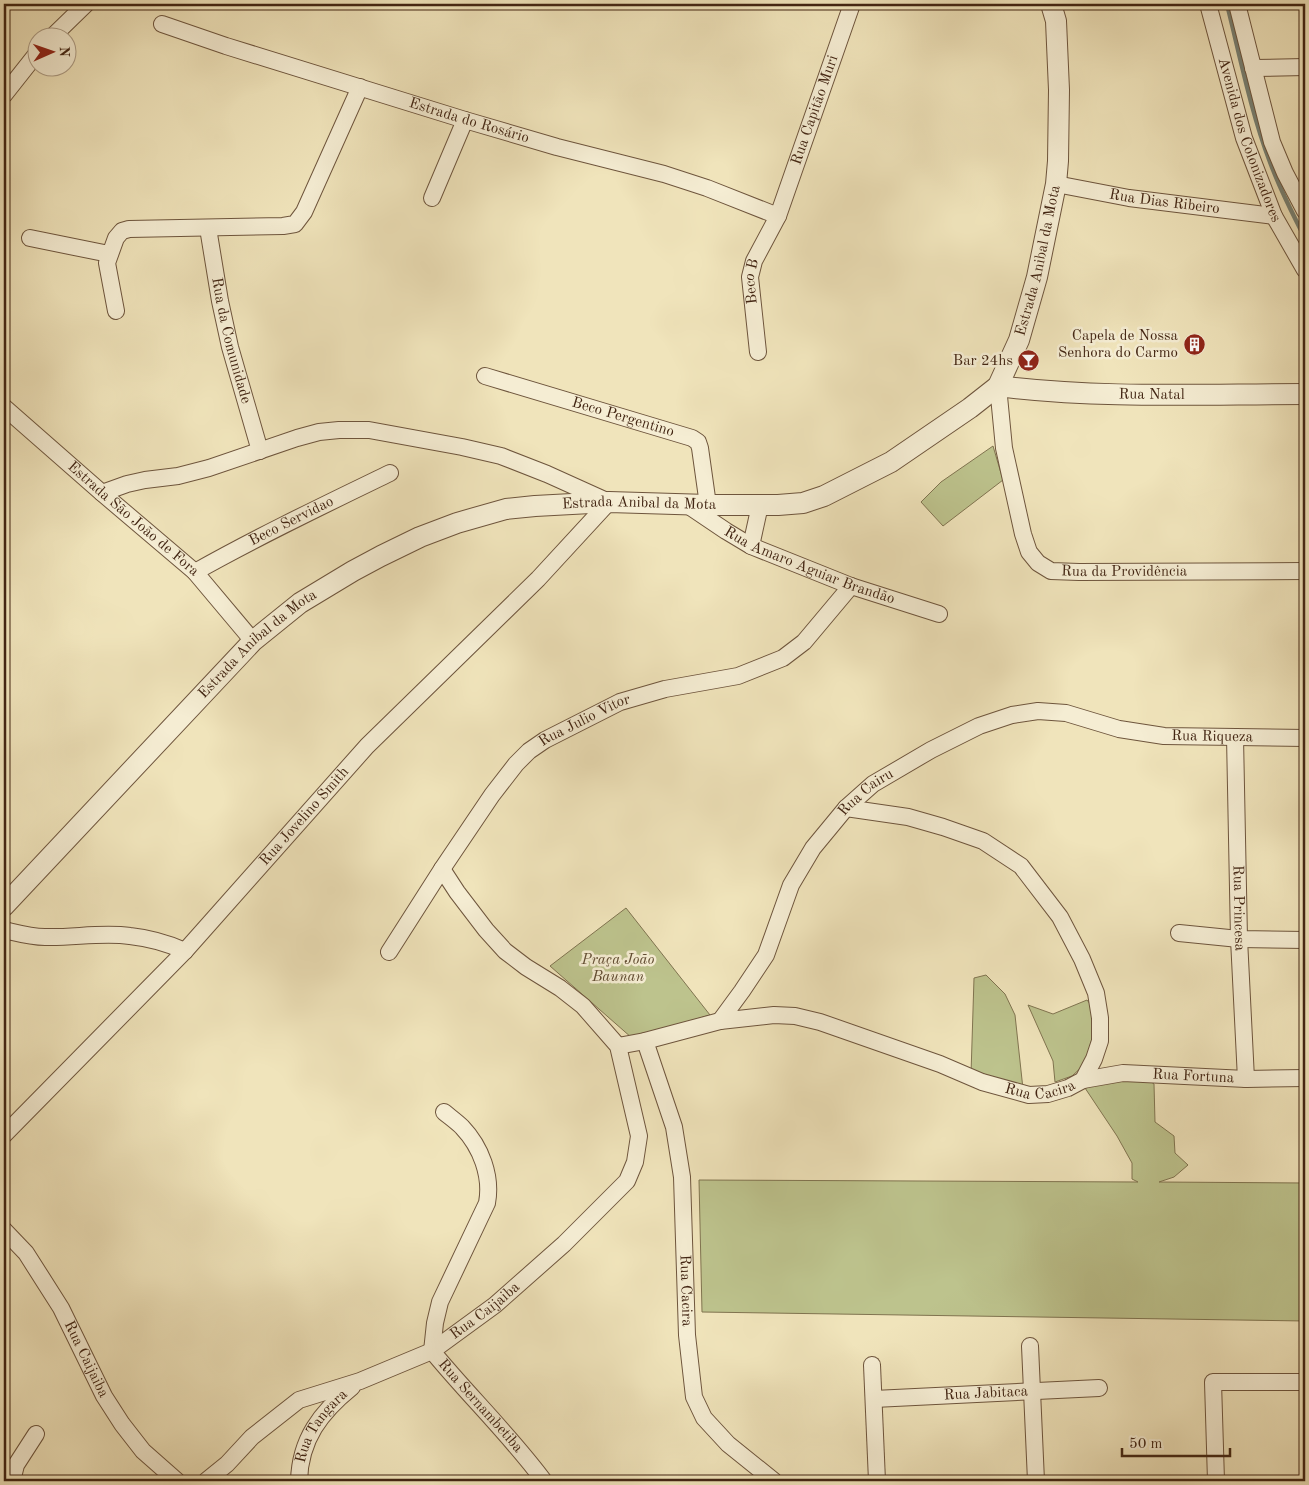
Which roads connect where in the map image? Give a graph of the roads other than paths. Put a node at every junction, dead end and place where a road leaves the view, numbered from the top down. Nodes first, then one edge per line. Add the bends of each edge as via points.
1 (86, 4) edge
2 (1051, 4) edge
3 (1208, 4) edge
4 (1237, 4) edge
5 (848, 5) edge
6 (162, 24) dead end
7 (61, 28) edge
8 (28, 65) edge
9 (1305, 67) edge
10 (1253, 68) junction
11 (360, 87) junction
12 (4, 95) edge
13 (465, 120) junction
14 (1056, 184) junction
15 (432, 198) dead end
16 (1305, 211) edge
17 (778, 216) junction
18 (1274, 216) junction
19 (208, 228) junction
20 (30, 238) dead end
21 (109, 254) junction
22 (1305, 270) edge
23 (116, 311) dead end
24 (758, 352) dead end
25 (485, 376) dead end
26 (998, 386) junction
27 (1305, 394) edge
28 (4, 407) edge
29 (260, 451) junction
30 (390, 473) dead end
31 (102, 493) junction
32 (609, 502) junction
33 (686, 504) junction
34 (708, 505) junction
35 (760, 505) junction
36 (752, 546) junction
37 (1305, 571) edge
38 (195, 572) junction
39 (851, 586) junction
40 (939, 614) dead end
41 (252, 641) junction
42 (1119, 729) joint
43 (1235, 737) junction
44 (1305, 738) edge
45 (846, 808) junction
46 (442, 869) junction
47 (4, 906) edge
48 (4, 930) edge
49 (1179, 934) dead end
50 (1239, 939) junction
51 (1305, 940) edge
52 (185, 951) junction
53 (389, 952) dead end
54 (720, 1021) junction
55 (645, 1041) junction
56 (618, 1046) junction
57 (1305, 1078) edge
58 (1246, 1079) junction
59 (1083, 1080) junction
60 (444, 1112) dead end
61 (4, 1135) edge
62 (4, 1230) edge
63 (1030, 1346) dead end
64 (432, 1351) junction
65 (872, 1365) dead end
66 (360, 1380) junction
67 (1305, 1382) edge
68 (1099, 1388) dead end
69 (1032, 1392) junction
70 (874, 1399) junction
71 (36, 1434) dead end
72 (12, 1481) edge
73 (177, 1481) edge
74 (206, 1481) edge
75 (299, 1481) edge
76 (544, 1481) edge
77 (774, 1481) edge
78 (877, 1481) edge
79 (1036, 1481) edge
80 (1216, 1481) edge

1 - 7 street
2 - 14 street, Estrada Anibal da Mota via 1056,21 1059,90
3 - 18 street, Avenida dos Colonizadores via 1244,138
4 - 10 street, Avenida dos Colonizadores
5 - 17 street, Rua Capitão Muri
6 - 11 street, Estrada do Rosário
8 - 12 street
9 - 10 street
10 - 16 street, Avenida dos Colonizadores via 1272,142
11 - 13 street, Estrada do Rosário
11 - 19 street via 304,212 295,224
13 - 15 street
13 - 17 street, Estrada do Rosário via 664,174
14 - 18 street, Rua Dias Ribeiro via 1129,198
14 - 26 street, Estrada Anibal da Mota via 1037,277 1019,340
17 - 24 street, Beco B via 754,261 750,277
18 - 22 street, Avenida dos Colonizadores
19 - 21 street via 129,229 116,238
19 - 29 street, Rua da Comunidade via 228,338
20 - 21 street
21 - 23 street via 108,275
25 - 34 street, Beco Pergentino via 692,438 700,448
26 - 27 street, Rua Natal via 1040,392 1098,394
26 - 35 street, Estrada Anibal da Mota via 891,462 824,496 803,503
26 - 37 street, Rua da Providência via 1004,448 1023,534 1029,552 1038,563 1052,570 1079,572
28 - 31 street, Estrada São João de Fora
29 - 31 street via 178,476 127,484
29 - 32 street via 319,432 369,430 501,456
30 - 38 street, Beco Servidao
31 - 38 street, Estrada São João de Fora
32 - 33 street, Estrada Anibal da Mota
32 - 41 street, Estrada Anibal da Mota via 506,509 420,537 367,563 300,603
32 - 52 street, Rua Jovelino Smith via 538,579 367,746
33 - 34 street, Estrada Anibal da Mota
33 - 36 street, Rua Amaro Aguiar Brandão
34 - 35 street, Estrada Anibal da Mota
35 - 36 street
36 - 39 street, Rua Amaro Aguiar Brandão
38 - 41 street, Estrada São João de Fora
39 - 40 street, Rua Amaro Aguiar Brandão
39 - 46 street, Rua Julio Vitor via 804,642 783,658 738,676 665,689 620,702 529,751 492,795
41 - 47 street, Estrada Anibal da Mota
42 - 43 street, Rua Riqueza via 1164,736
42 - 45 street, Rua Cairu via 1066,713 1038,712 1012,716 979,726 931,750 873,784
43 - 44 street, Rua Riqueza
43 - 50 street, Rua Princesa
45 - 54 street, Rua Cairu via 813,848 792,885 766,955
45 - 59 street, Rua Cacira via 908,817 943,827 983,841 1021,866 1060,917 1096,993 1100,1041
46 - 53 street, Rua Julio Vitor
46 - 56 street via 505,951 583,1006
48 - 52 street via 46,937 128,935 167,943
49 - 50 street
50 - 51 street
50 - 58 street, Rua Princesa
52 - 61 street, Rua Jovelino Smith
54 - 55 street, Rua Cacira
54 - 59 street, Rua Cacira via 795,1016 940,1064 982,1082 1029,1095 1048,1094
55 - 56 street, Rua Cacira
55 - 77 street, Rua Cacira via 674,1127 682,1177 687,1334 694,1398 704,1418 728,1444
56 - 64 street, Rua Caijaiba via 638,1136 635,1162 627,1181 564,1244 495,1305
57 - 58 street, Rua Fortuna
58 - 59 street, Rua Fortuna via 1122,1073
60 - 64 street, Rua Sernambetiba via 463,1128 477,1147 486,1169 489,1190 487,1202 440,1302
62 - 73 street, Rua Caijaiba via 26,1253 61,1308 104,1396 122,1424 143,1451
63 - 69 street
64 - 66 street, Rua Caijaiba
64 - 76 street, Rua Sernambetiba
65 - 70 street
66 - 74 street, Rua Caijaiba via 299,1400 252,1437
66 - 75 street, Rua Tangara via 334,1401 317,1422 306,1445
67 - 80 street via 1213,1382
68 - 69 street, Rua Jabitaca
69 - 70 street, Rua Jabitaca
69 - 79 street
70 - 78 street
71 - 72 street via 16,1465

